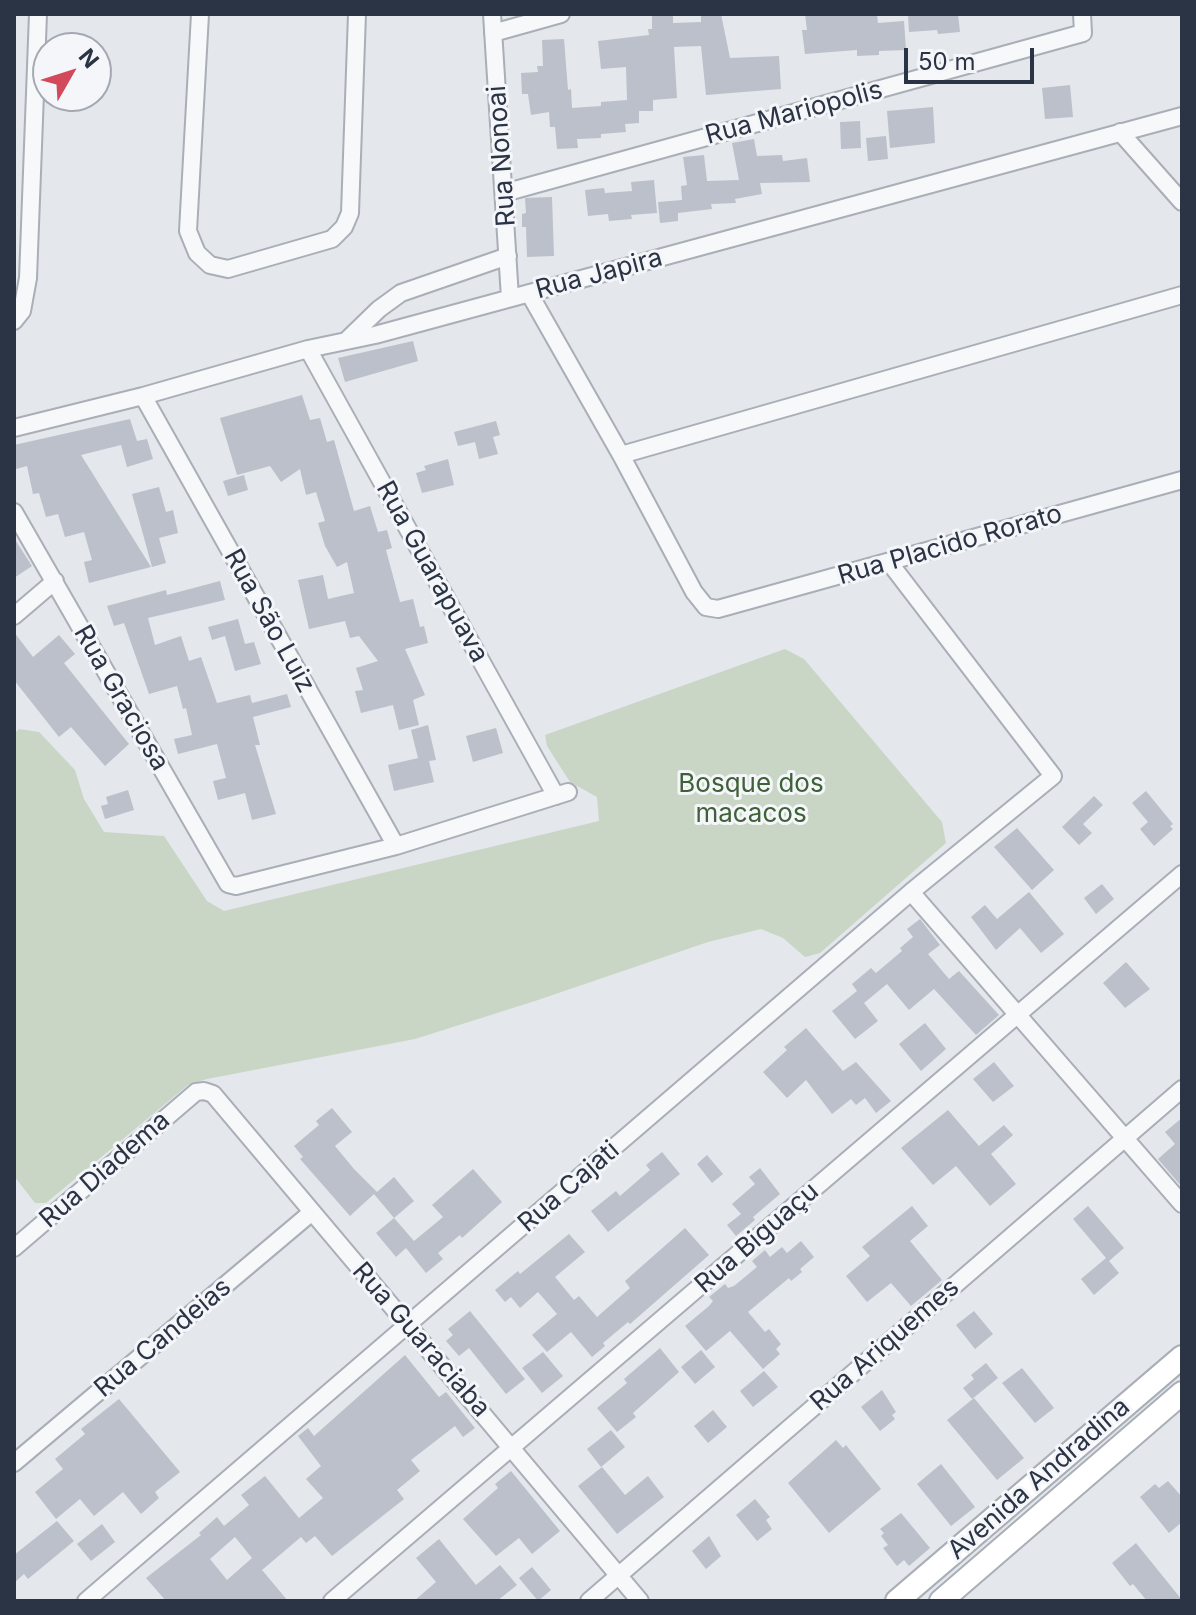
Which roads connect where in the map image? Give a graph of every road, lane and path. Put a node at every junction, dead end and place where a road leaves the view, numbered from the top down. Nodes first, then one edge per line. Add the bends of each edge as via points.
1 (38, 14) edge
2 (200, 14) edge
3 (357, 14) edge
4 (492, 14) edge
5 (561, 14) edge
6 (1082, 14) edge
7 (493, 33) junction
8 (1182, 116) edge
9 (1120, 132) junction
10 (504, 193) junction
11 (1182, 202) edge
12 (508, 256) junction
13 (529, 293) junction
14 (1182, 295) edge
15 (510, 298) junction
16 (14, 321) edge
17 (346, 341) junction
18 (308, 349) junction
19 (143, 396) junction
20 (14, 428) edge
21 (621, 455) junction
22 (1182, 480) edge
23 (14, 512) edge
24 (889, 562) junction
25 (55, 581) junction
26 (14, 616) edge
27 (396, 846) junction
28 (1182, 874) edge
29 (911, 892) junction
30 (1017, 1015) junction
31 (1182, 1089) edge
32 (196, 1092) joint
33 (1124, 1138) junction
34 (1182, 1204) edge
35 (312, 1212) junction
36 (14, 1248) edge
37 (407, 1327) junction
38 (1182, 1357) edge
39 (1182, 1393) edge
40 (513, 1447) junction
41 (14, 1463) edge
42 (619, 1575) junction
43 (86, 1601) edge
44 (332, 1601) edge
45 (589, 1601) edge
46 (640, 1601) edge
47 (897, 1601) edge
48 (941, 1601) edge

1 - 16 street via 28,278 22,311
2 - 3 street via 188,231 197,253 210,265 228,269 332,239 344,227 350,213
4 - 7 street, Rua Nonoai
5 - 7 street
6 - 10 street, Rua Mariopolis via 1083,33
7 - 10 street, Rua Nonoai
8 - 9 street, Rua Japira
9 - 11 street
9 - 13 street, Rua Japira
10 - 12 street, Rua Nonoai
12 - 15 street, Rua Nonoai
12 - 17 street via 401,293
13 - 15 street, Rua Japira
13 - 21 street
14 - 21 street
15 - 17 street, Rua Japira
17 - 18 street, Rua Japira
18 - 19 street, Rua Japira
18 - 27 street, Rua Guarapuava via 562,794
19 - 20 street, Rua Japira
19 - 27 street, Rua São Luiz
21 - 24 street, Rua Placido Rorato via 706,607 718,609
22 - 24 street, Rua Placido Rorato
23 - 25 street, Rua Graciosa
24 - 29 street, Rua Cajati via 1053,776
25 - 26 street
25 - 27 street, Rua Graciosa via 228,884
28 - 30 street, Rua Biguaçu
29 - 30 street
29 - 37 street, Rua Cajati
30 - 33 street
30 - 40 street, Rua Biguaçu
31 - 33 street, Rua Ariquemes
32 - 35 street, Rua Guaraciaba via 213,1094
32 - 36 street, Rua Diadema
33 - 34 street
33 - 42 street, Rua Ariquemes
35 - 37 street, Rua Guaraciaba
35 - 41 street, Rua Candeias
37 - 40 street, Rua Guaraciaba
37 - 43 street, Rua Cajati
38 - 47 main road, Avenida Andradina
39 - 48 main road, Avenida Andradina
40 - 42 street, Rua Guaraciaba
40 - 44 street, Rua Biguaçu
42 - 45 street, Rua Ariquemes
42 - 46 street, Rua Guaraciaba

